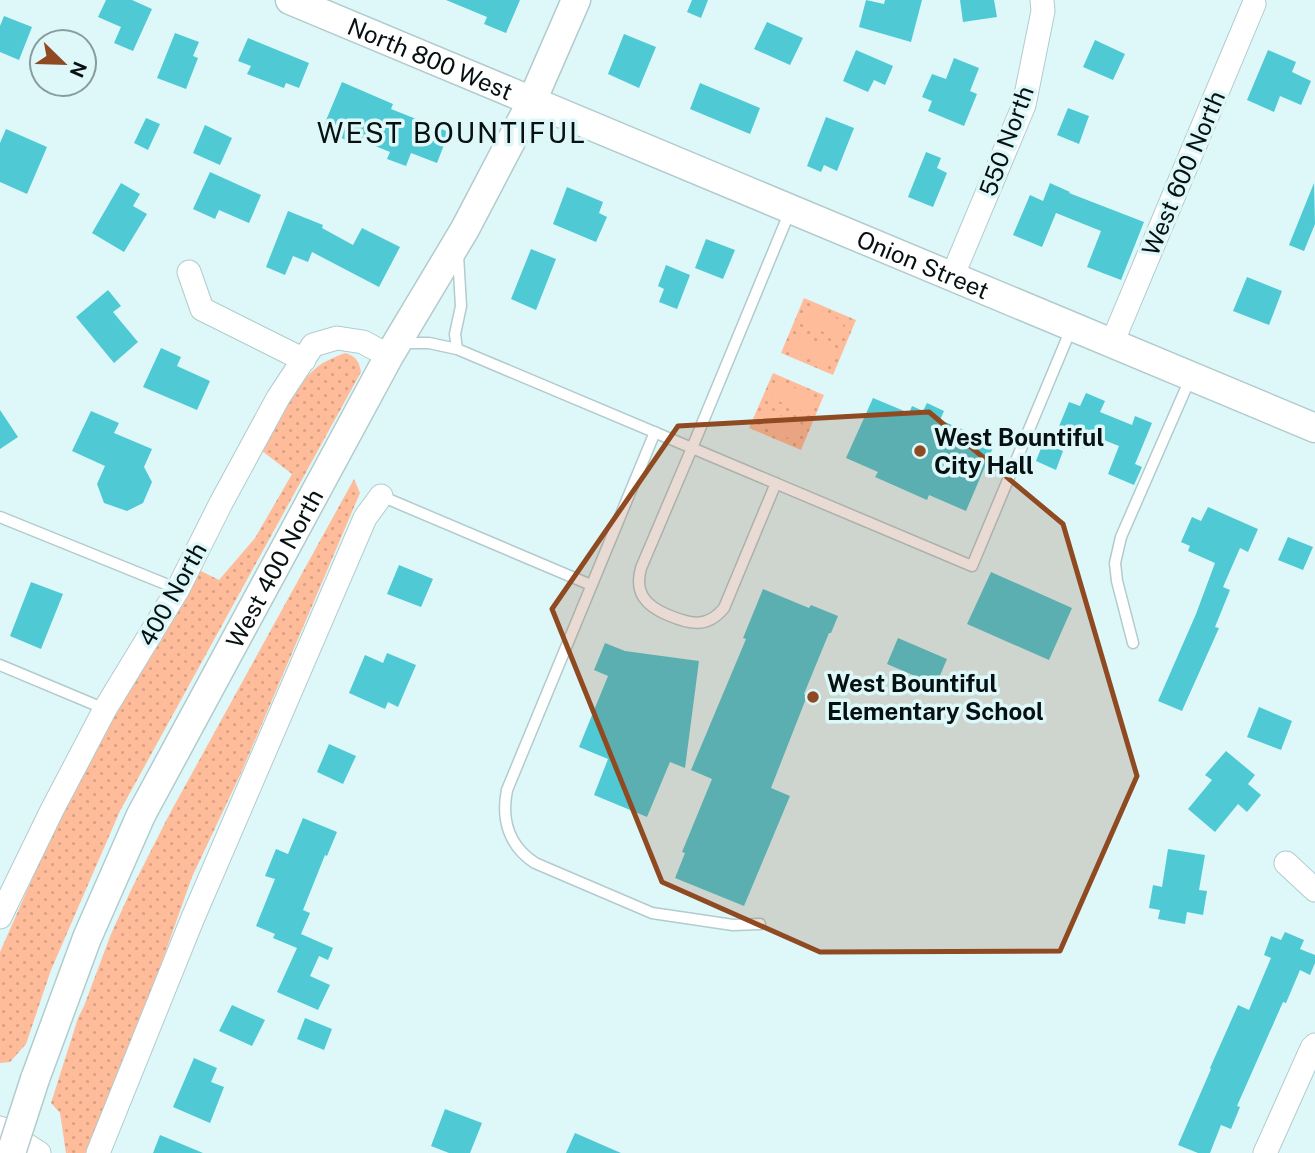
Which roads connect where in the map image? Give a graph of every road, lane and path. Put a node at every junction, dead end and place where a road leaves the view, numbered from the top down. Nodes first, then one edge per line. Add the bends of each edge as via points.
1 (576, 0) edge
2 (1042, 0) edge
3 (302, 2) edge
4 (1254, 4) dead end
5 (532, 102) junction
6 (791, 210) junction
7 (457, 241) junction
8 (189, 272) dead end
9 (952, 277) junction
10 (1072, 326) junction
11 (1112, 343) junction
12 (457, 349) junction
13 (392, 350) junction
14 (304, 360) junction
15 (1191, 376) junction
16 (1315, 428) edge
17 (655, 432) junction
18 (692, 448) junction
19 (776, 483) junction
20 (381, 496) joint
21 (0, 516) edge
22 (591, 585) junction
23 (178, 589) junction
24 (1133, 643) dead end
25 (0, 665) edge
26 (105, 709) junction
27 (1286, 863) dead end
28 (1315, 890) edge
29 (0, 917) edge
30 (760, 924) dead end
31 (1315, 1045) edge
32 (0, 1128) edge
33 (11, 1153) edge
34 (39, 1153) edge
35 (98, 1153) edge
36 (1265, 1153) edge

1 - 5 street, West 400 North
2 - 9 street, 550 North via 1024,105
3 - 5 street, North 800 West
4 - 11 street, West 600 North
5 - 6 street, Onion Street
5 - 7 street, West 400 North
6 - 9 street, Onion Street
6 - 18 lane
7 - 12 lane via 461,306
7 - 13 street, West 400 North
8 - 14 street via 202,309
9 - 10 street, Onion Street
10 - 11 street, Onion Street
10 - 19 lane via 972,566
11 - 15 street, Onion Street
12 - 13 lane via 429,343
12 - 17 lane
13 - 14 street, 400 North via 337,338 313,345
13 - 33 street, West 400 North, bridge via 141,815 87,938
14 - 23 street, 400 North via 278,398
15 - 16 street, Onion Street
15 - 24 lane via 1121,537 1115,562
17 - 18 lane
17 - 22 lane
18 - 19 lane
18 - 19 lane via 639,575 640,590 656,610 692,623 720,613
20 - 22 lane
20 - 35 street via 365,518 297,675
21 - 23 lane
22 - 30 lane via 507,790 504,814 509,834 535,863 652,913 733,925
23 - 26 street, 400 North
25 - 26 lane
26 - 29 street, 400 North
27 - 28 street
31 - 36 street
32 - 34 street

